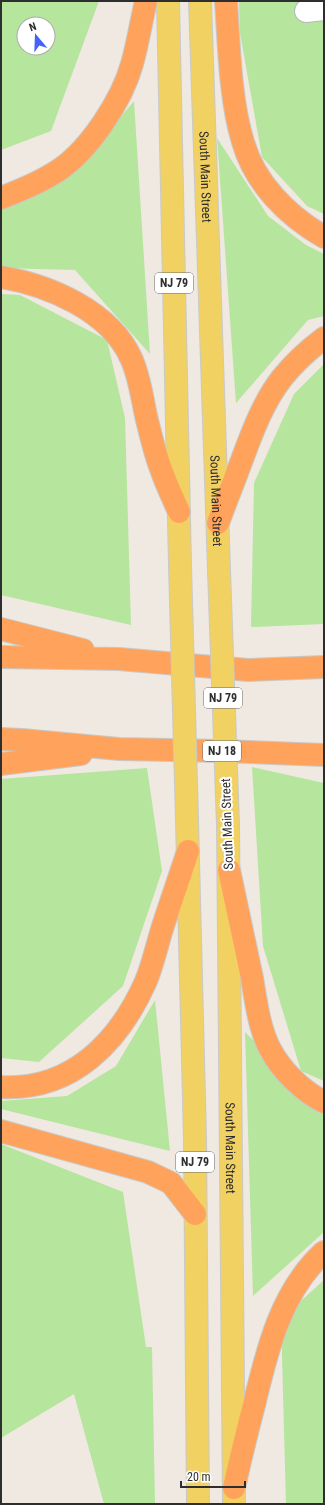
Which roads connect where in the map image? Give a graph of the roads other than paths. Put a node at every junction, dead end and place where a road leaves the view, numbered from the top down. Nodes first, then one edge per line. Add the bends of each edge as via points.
1 (146, 1) edge
2 (168, 1) edge
3 (200, 1) edge
4 (226, 1) edge
5 (1, 198) edge
6 (324, 237) edge
7 (1, 277) edge
8 (324, 338) edge
9 (179, 512) junction
10 (218, 523) junction
11 (1, 629) edge
12 (1, 657) edge
13 (324, 657) edge
14 (119, 659) junction
15 (324, 667) edge
16 (248, 670) junction
17 (1, 739) edge
18 (119, 749) junction
19 (324, 755) edge
20 (1, 764) edge
21 (188, 851) junction
22 (229, 870) junction
23 (1, 1088) edge
24 (324, 1102) edge
25 (1, 1131) edge
26 (195, 1214) junction
27 (324, 1252) edge
28 (234, 1496) edge
29 (198, 1504) edge

1 - 5 highway via 132,64 102,125 80,153 60,169 39,182
2 - 9 main road, NJ 79
3 - 10 main road, South Main Street / NJ 79
4 - 6 highway via 232,77 243,144 264,184 279,203 308,228
7 - 9 highway via 41,287 60,295 99,318 118,337 137,375 160,468
8 - 10 highway via 308,350 273,391 257,421
9 - 21 main road, NJ 79, bridge
10 - 22 main road, South Main Street / NJ 79, bridge
11 - 14 highway
12 - 14 highway
13 - 16 highway
14 - 16 highway
15 - 16 highway
17 - 18 highway, NJ 18
18 - 19 highway, NJ 18
18 - 20 highway
21 - 23 highway via 146,980 136,1003 120,1027 94,1057 71,1072 47,1082
21 - 26 main road, NJ 79
22 - 24 highway via 267,1042 281,1066 302,1087
22 - 28 main road, South Main Street / NJ 79
25 - 26 highway via 148,1172 171,1183
26 - 29 main road, NJ 79
27 - 28 highway via 299,1280 278,1319 264,1362

